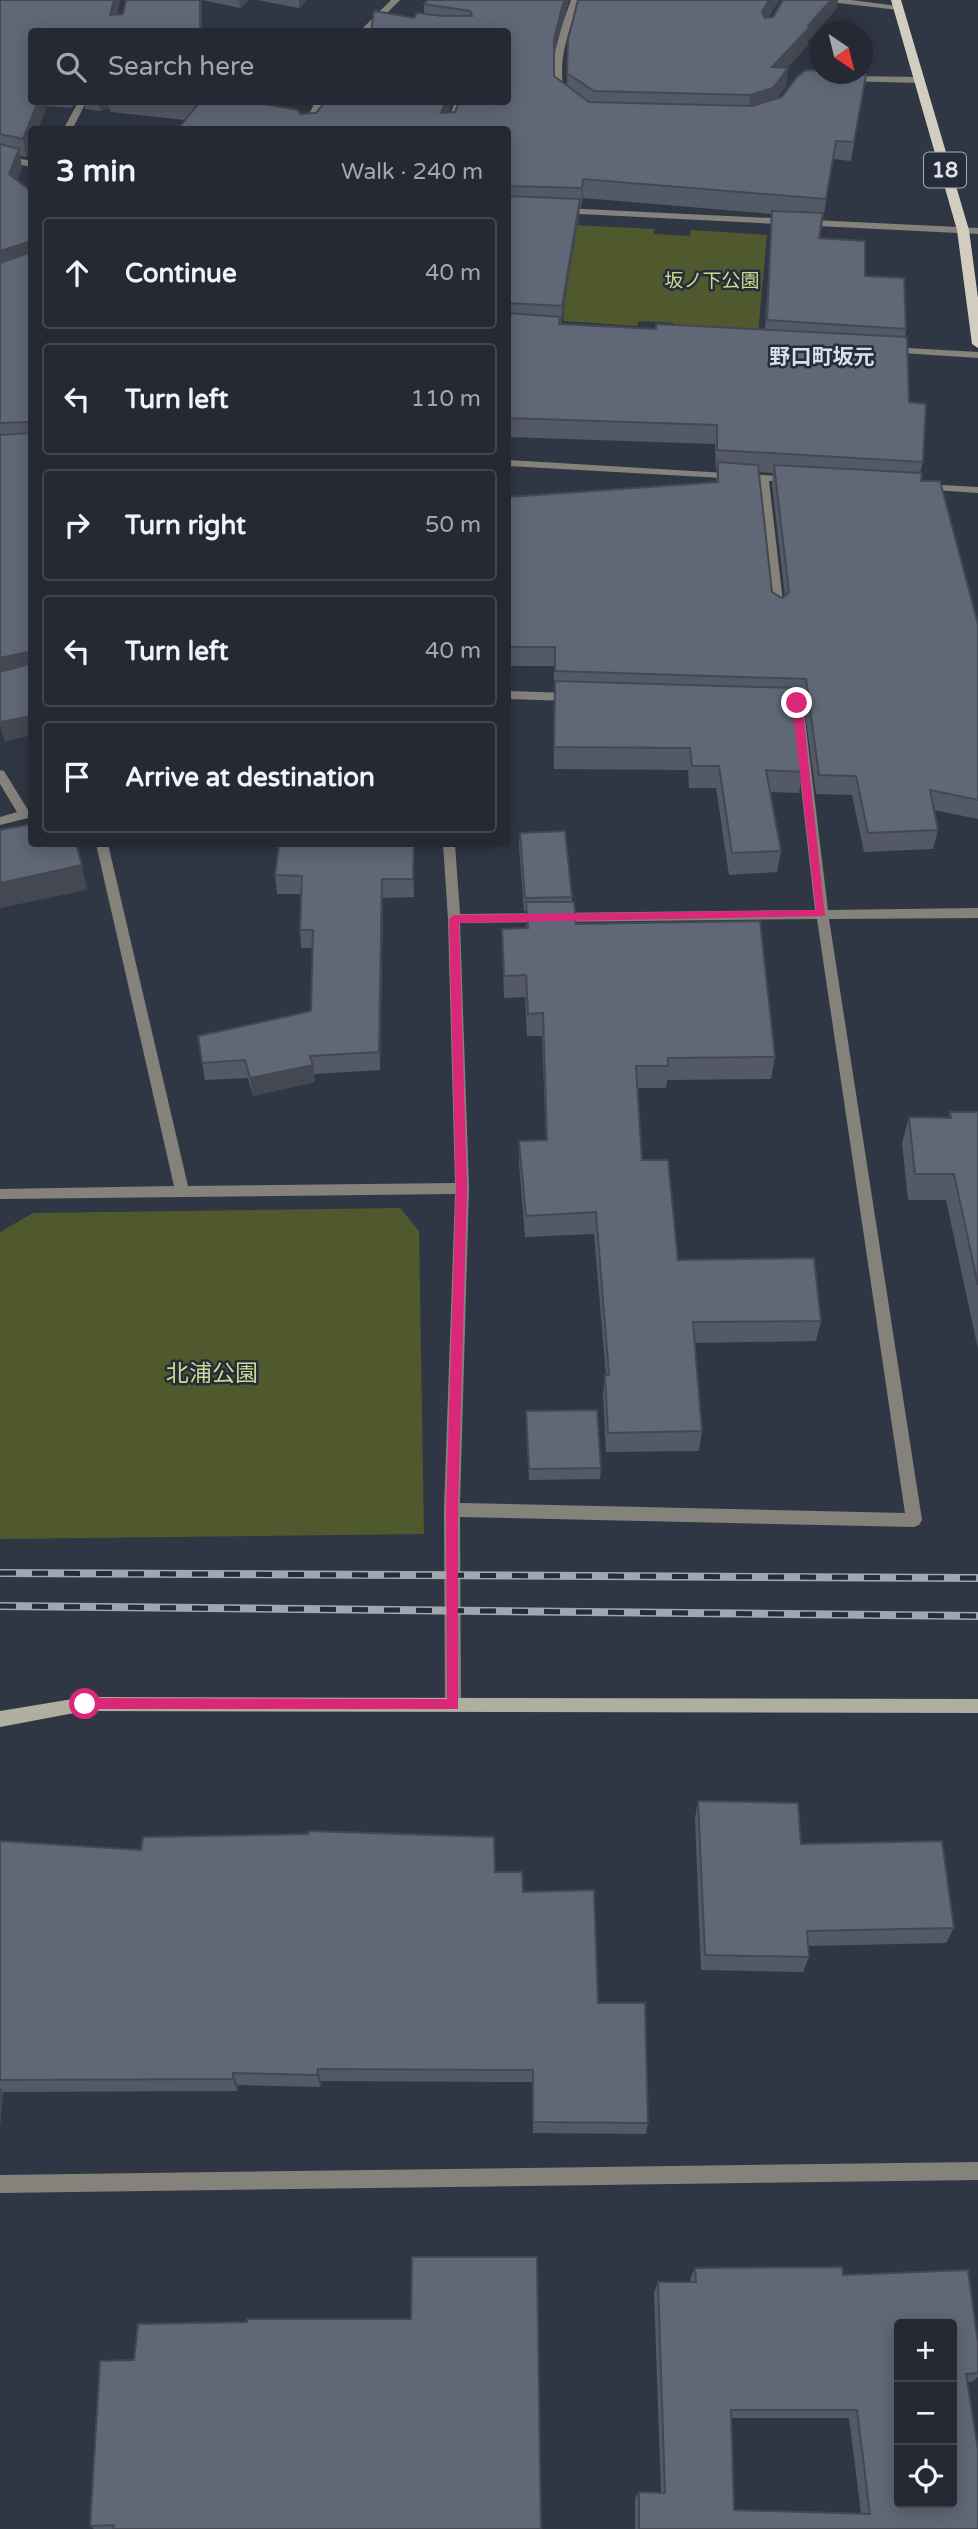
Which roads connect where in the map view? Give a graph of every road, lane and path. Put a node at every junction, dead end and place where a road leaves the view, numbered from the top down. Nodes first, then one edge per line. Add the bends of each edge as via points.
1 (396, 0) edge
2 (575, 0) edge
3 (830, 0) edge
4 (897, 4) edge
5 (373, 20) junction
6 (386, 22) edge
7 (366, 28) edge
8 (873, 79) edge
9 (919, 80) junction
10 (568, 100) edge
11 (80, 105) edge
12 (318, 105) edge
13 (458, 105) edge
14 (68, 126) edge
15 (307, 126) edge
16 (450, 126) edge
17 (0, 158) edge
18 (28, 163) edge
19 (549, 211) edge
20 (963, 230) junction
21 (978, 231) edge
22 (978, 344) edge
23 (881, 349) edge
24 (978, 355) edge
25 (511, 463) edge
26 (763, 478) junction
27 (803, 480) edge
28 (911, 486) edge
29 (978, 490) edge
30 (778, 611) edge
31 (511, 695) edge
32 (576, 697) edge
33 (769, 702) edge
34 (0, 774) edge
35 (28, 814) edge
36 (0, 821) edge
37 (103, 847) edge
38 (449, 847) edge
39 (978, 913) edge
40 (822, 914) junction
41 (454, 919) junction
42 (462, 1188) junction
43 (182, 1191) junction
44 (0, 1194) edge
45 (452, 1510) junction
46 (453, 1705) junction
47 (978, 1706) edge
48 (0, 1719) edge
49 (978, 2171) edge
50 (0, 2184) edge

1 - 5 street
2 - 10 street via 562,39 558,76 560,94
3 - 4 street
4 - 9 main road, 18
5 - 6 street
5 - 7 street
8 - 9 street
9 - 20 main road, 18
11 - 14 street
12 - 15 street
13 - 16 street
17 - 18 street
19 - 20 street
20 - 21 street
20 - 22 main road, 18
23 - 24 street
25 - 26 street
26 - 27 street
26 - 30 street
28 - 29 street
31 - 32 street
33 - 40 street via 797,703
34 - 35 street
35 - 36 street
37 - 43 street
38 - 41 street
39 - 40 street
40 - 41 street
40 - 45 street via 914,1520
41 - 42 street
42 - 43 street
42 - 45 street
43 - 44 street
45 - 46 street
46 - 47 street
46 - 48 street via 85,1704
49 - 50 street

